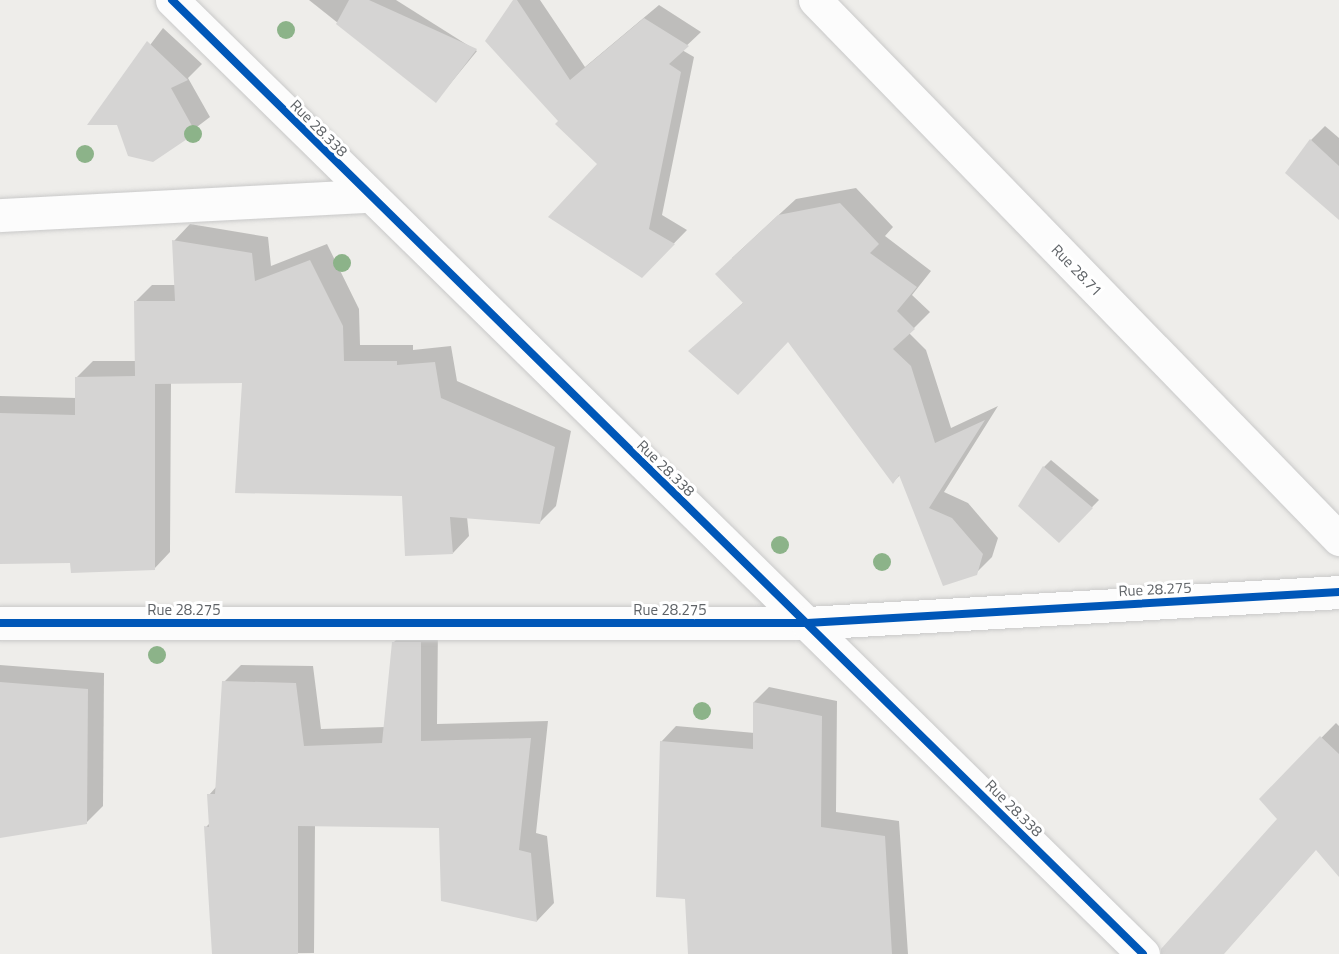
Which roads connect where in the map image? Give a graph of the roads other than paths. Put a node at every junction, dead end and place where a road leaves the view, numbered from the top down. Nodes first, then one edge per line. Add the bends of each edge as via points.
1 (172, 0) edge
2 (815, 0) edge
3 (367, 196) junction
4 (0, 215) edge
5 (1339, 539) edge
6 (1339, 592) edge
7 (807, 623) junction
8 (0, 624) edge
9 (1143, 954) edge

1 - 3 street, Rue 28.338
2 - 5 street, Rue 28.71
3 - 4 street
3 - 7 street, Rue 28.338
6 - 7 street, Rue 28.275
7 - 8 street, Rue 28.275
7 - 9 street, Rue 28.338

